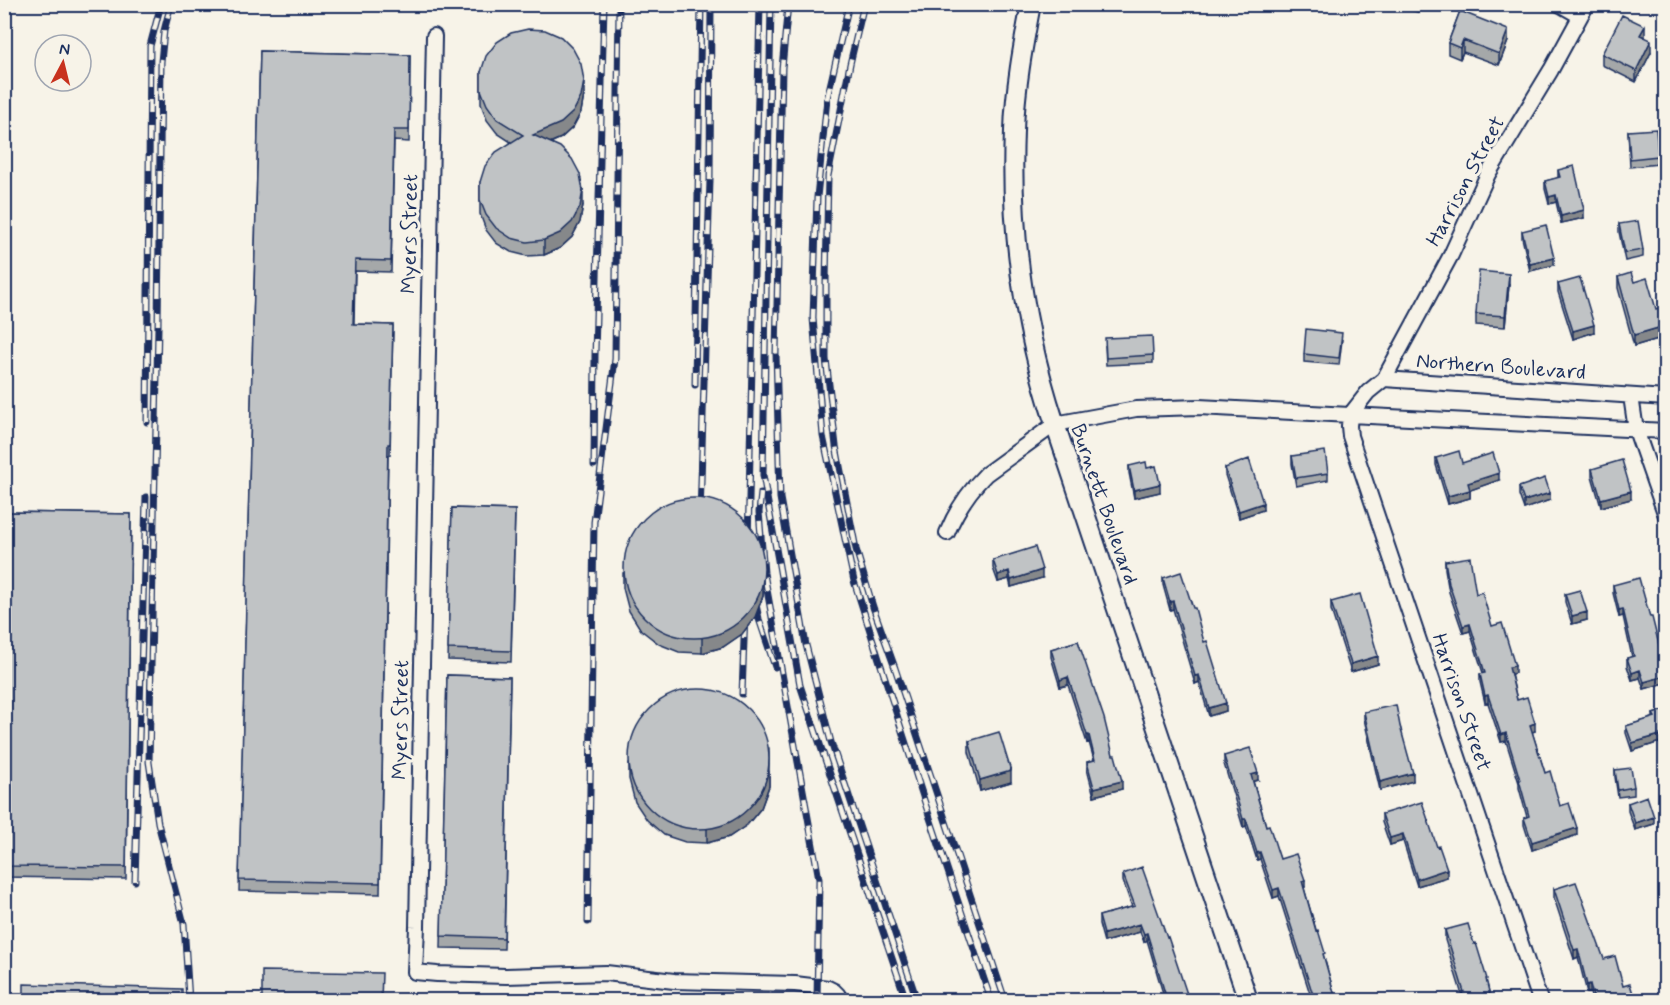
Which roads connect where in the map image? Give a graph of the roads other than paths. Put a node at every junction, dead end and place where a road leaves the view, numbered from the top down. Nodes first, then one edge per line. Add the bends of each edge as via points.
1 (1030, 4) edge
2 (1559, 4) edge
3 (1584, 10) edge
4 (434, 36) dead end
5 (1384, 379) junction
6 (1631, 396) junction
7 (1665, 398) edge
8 (1350, 415) junction
9 (1055, 424) junction
10 (1636, 430) junction
11 (1665, 431) edge
12 (1665, 516) edge
13 (947, 533) dead end
14 (838, 1000) edge
15 (1248, 1000) edge
16 (1540, 1000) edge

1 - 9 main road, Burnett Boulevard via 1015,109 1015,212 1029,329
2 - 3 street
3 - 5 street, Harrison Street via 1488,174 1451,255
4 - 14 street, Myers Street via 415,972 506,976 606,973 674,981 795,984 828,987 838,995
5 - 6 street, Northern Boulevard
5 - 8 street
6 - 7 street, Northern Boulevard
6 - 10 street
8 - 9 street via 1172,407 1136,409
8 - 10 street
8 - 16 street, Harrison Street via 1350,436
9 - 13 street via 981,478 962,503
9 - 15 main road, Burnett Boulevard
10 - 11 street
10 - 12 street

